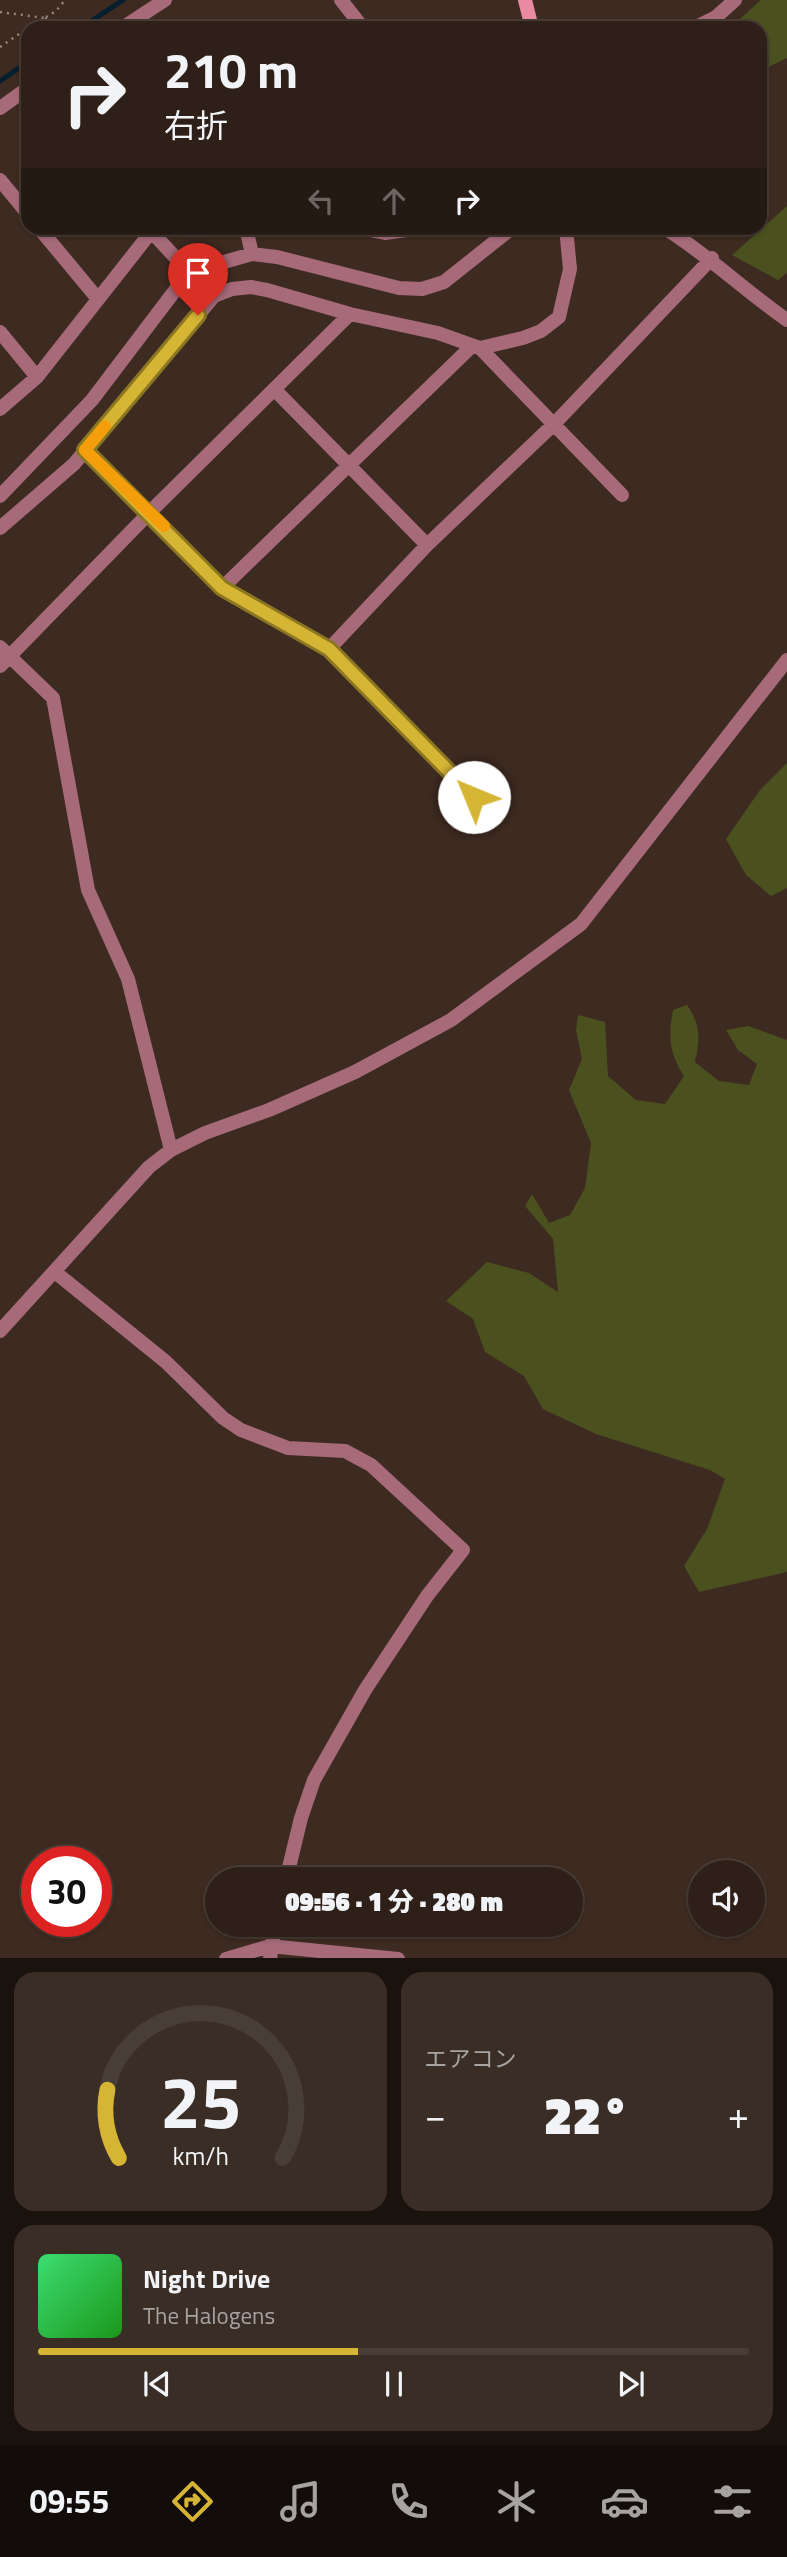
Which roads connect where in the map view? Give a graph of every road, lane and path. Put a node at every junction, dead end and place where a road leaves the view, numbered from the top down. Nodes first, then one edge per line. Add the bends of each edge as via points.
1 (65, 0) edge
2 (165, 0) edge
3 (341, 0) edge
4 (525, 0) edge
5 (735, 0) edge
6 (0, 12) edge
7 (45, 18) junction
8 (40, 21) edge
9 (47, 21) edge
10 (133, 21) edge
11 (358, 21) edge
12 (530, 21) edge
13 (708, 21) edge
14 (21, 33) edge
15 (0, 47) edge
16 (21, 93) edge
17 (0, 108) edge
18 (0, 180) edge
19 (21, 206) edge
20 (45, 235) edge
21 (148, 235) edge
22 (158, 235) edge
23 (248, 235) edge
24 (503, 235) edge
25 (567, 235) edge
26 (677, 235) edge
27 (252, 254) junction
28 (712, 258) junction
29 (190, 272) junction
30 (99, 299) junction
31 (350, 314) junction
32 (787, 320) edge
33 (0, 332) edge
34 (475, 347) junction
35 (37, 377) junction
36 (274, 389) junction
37 (0, 410) edge
38 (555, 423) junction
39 (85, 450) junction
40 (348, 466) junction
41 (0, 495) edge
42 (622, 495) dead end
43 (150, 512) junction
44 (0, 528) edge
45 (426, 545) junction
46 (222, 588) junction
47 (329, 649) junction
48 (3, 657) edge
49 (787, 660) edge
50 (474, 797) dead end
51 (171, 1150) junction
52 (55, 1272) junction
53 (0, 1331) edge
54 (289, 1867) edge
55 (270, 1952) edge
56 (226, 1958) edge
57 (398, 1958) edge

1 - 7 path
2 - 10 street
3 - 11 street
4 - 12 street
5 - 13 street
6 - 7 path
7 - 8 path
7 - 9 path
14 - 15 path
16 - 17 street
18 - 19 street
20 - 30 street
21 - 30 street
22 - 29 street
23 - 27 street
24 - 27 street via 444,282 422,289 399,288
25 - 34 street via 570,269 559,317 523,338
26 - 28 street
27 - 29 street
28 - 32 street via 745,291
28 - 38 street
29 - 41 street via 92,401
30 - 35 street
31 - 34 street via 438,333
31 - 36 street
31 - 39 street via 251,287 214,296
33 - 35 street
34 - 38 street
34 - 40 street
35 - 37 street
36 - 40 street
36 - 43 street
38 - 42 street
38 - 45 street
39 - 43 street
39 - 44 street
40 - 45 street
40 - 46 street
43 - 46 street
43 - 48 street
45 - 47 street
46 - 47 street
47 - 50 street
48 - 51 street via 53,698 88,890 128,979
49 - 51 street via 581,924 451,1020 355,1072
51 - 52 street via 149,1167
52 - 53 street
52 - 54 street via 166,1362 232,1424 288,1448 345,1451 372,1465 463,1550 393,1648 314,1780
55 - 56 street
55 - 57 street

